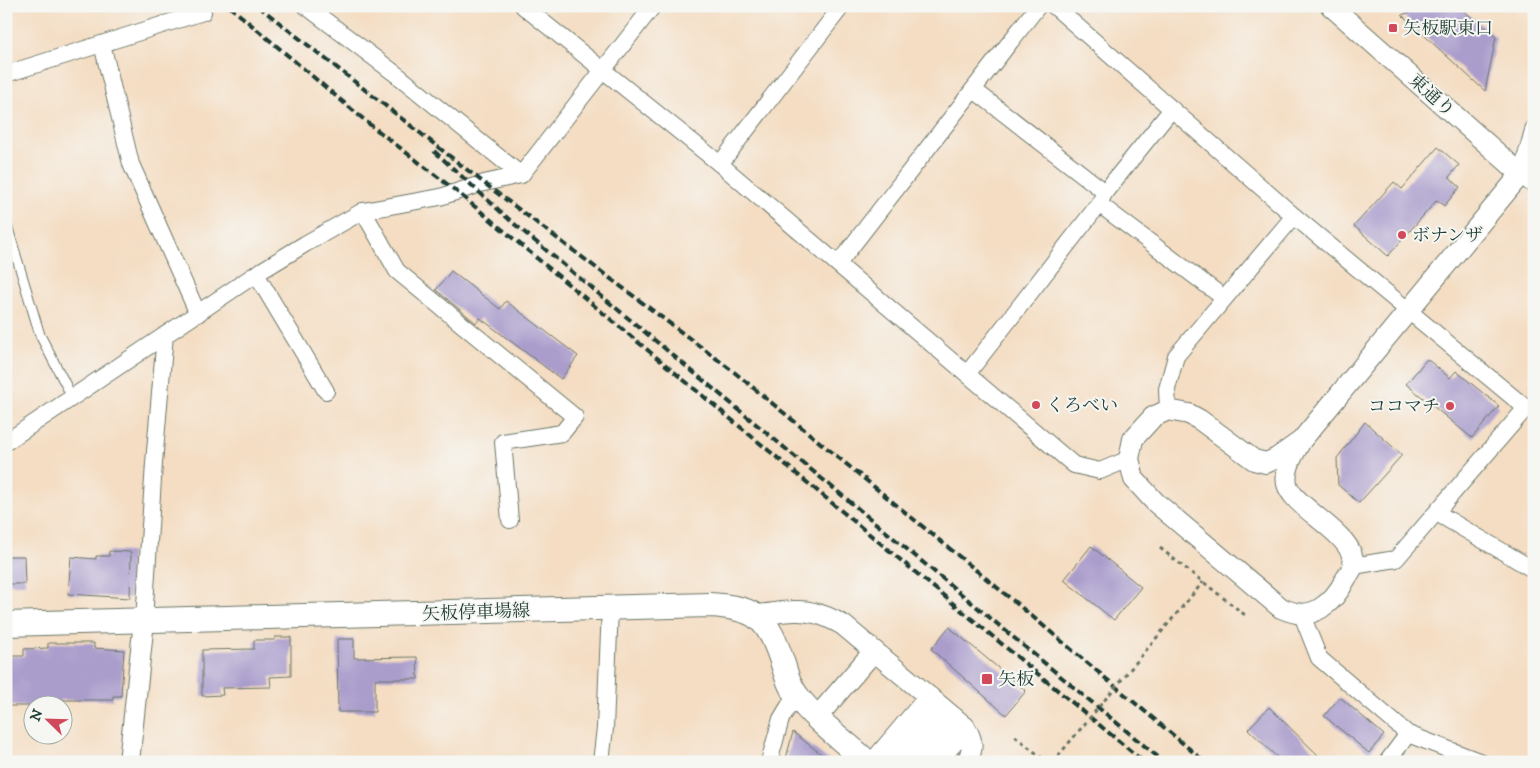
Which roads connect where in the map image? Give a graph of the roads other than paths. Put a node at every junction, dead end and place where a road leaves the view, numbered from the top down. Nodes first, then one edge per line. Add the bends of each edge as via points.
1 (306, 6) edge
2 (523, 6) edge
3 (653, 6) edge
4 (842, 6) edge
5 (1038, 6) edge
6 (1054, 6) edge
7 (1331, 6) edge
8 (204, 12) dead end
9 (102, 44) junction
10 (604, 70) junction
11 (6, 74) edge
12 (974, 90) junction
13 (1172, 109) junction
14 (1534, 127) edge
15 (720, 164) junction
16 (521, 175) junction
17 (1527, 179) edge
18 (1102, 198) junction
19 (363, 211) junction
20 (1294, 216) junction
21 (6, 222) edge
22 (838, 264) junction
23 (256, 274) junction
24 (1224, 298) junction
25 (1408, 310) junction
26 (198, 314) junction
27 (165, 335) junction
28 (967, 374) junction
29 (326, 391) dead end
30 (72, 397) junction
31 (1168, 410) junction
32 (1530, 410) edge
33 (1301, 441) junction
34 (6, 442) edge
35 (1129, 459) junction
36 (1437, 513) junction
37 (510, 520) dead end
38 (1353, 566) junction
39 (1534, 570) edge
40 (610, 608) junction
41 (756, 615) junction
42 (1302, 615) junction
43 (144, 621) junction
44 (6, 624) edge
45 (874, 651) junction
46 (796, 694) junction
47 (947, 712) junction
48 (817, 717) junction
49 (1408, 734) junction
50 (129, 762) edge
51 (601, 762) edge
52 (769, 762) edge
53 (868, 762) edge
54 (874, 762) edge
55 (897, 762) edge
56 (916, 762) edge
57 (937, 762) edge
58 (967, 762) edge
59 (1387, 762) edge
60 (1482, 762) edge

1 - 16 street via 402,78
2 - 10 street
3 - 10 street
4 - 15 street
5 - 12 street
6 - 13 street
7 - 17 street, 東通り
8 - 9 street
9 - 11 street
9 - 26 street via 131,164
10 - 15 street
10 - 16 street
12 - 18 street
12 - 22 street
13 - 18 street
13 - 20 street
14 - 17 street
15 - 22 street
16 - 19 street
17 - 25 street
18 - 24 street
18 - 28 street
19 - 23 street
19 - 37 street via 396,272 574,416 562,433 503,442
20 - 24 street
20 - 25 street
21 - 30 lane via 40,335
22 - 28 street
23 - 26 street
23 - 29 street
24 - 31 street via 1176,356 1167,388
25 - 32 street
25 - 33 street
26 - 27 street
27 - 30 street
27 - 43 street
28 - 35 street via 1074,465 1100,471
30 - 34 street
31 - 33 street via 1189,414 1254,460 1266,463
31 - 35 street via 1153,417 1133,439
32 - 36 street
33 - 38 street via 1290,459 1288,484 1295,496 1346,544
35 - 42 street via 1134,479 1155,502 1276,604
36 - 38 street via 1396,559
36 - 39 street
38 - 42 street via 1330,602
40 - 41 main road, 矢板停車場線 via 716,605
40 - 43 main road, 矢板停車場線
40 - 51 street via 606,728
41 - 45 street via 814,612 843,625
41 - 46 main road via 775,641
42 - 49 street via 1319,658
43 - 44 main road, 矢板停車場線
43 - 50 street
45 - 47 street
45 - 48 street
46 - 48 main road
46 - 52 street via 781,719
47 - 54 street
47 - 55 street
47 - 56 street
47 - 57 street
47 - 58 street via 971,737 973,747
48 - 53 main road
49 - 59 street
49 - 60 street

